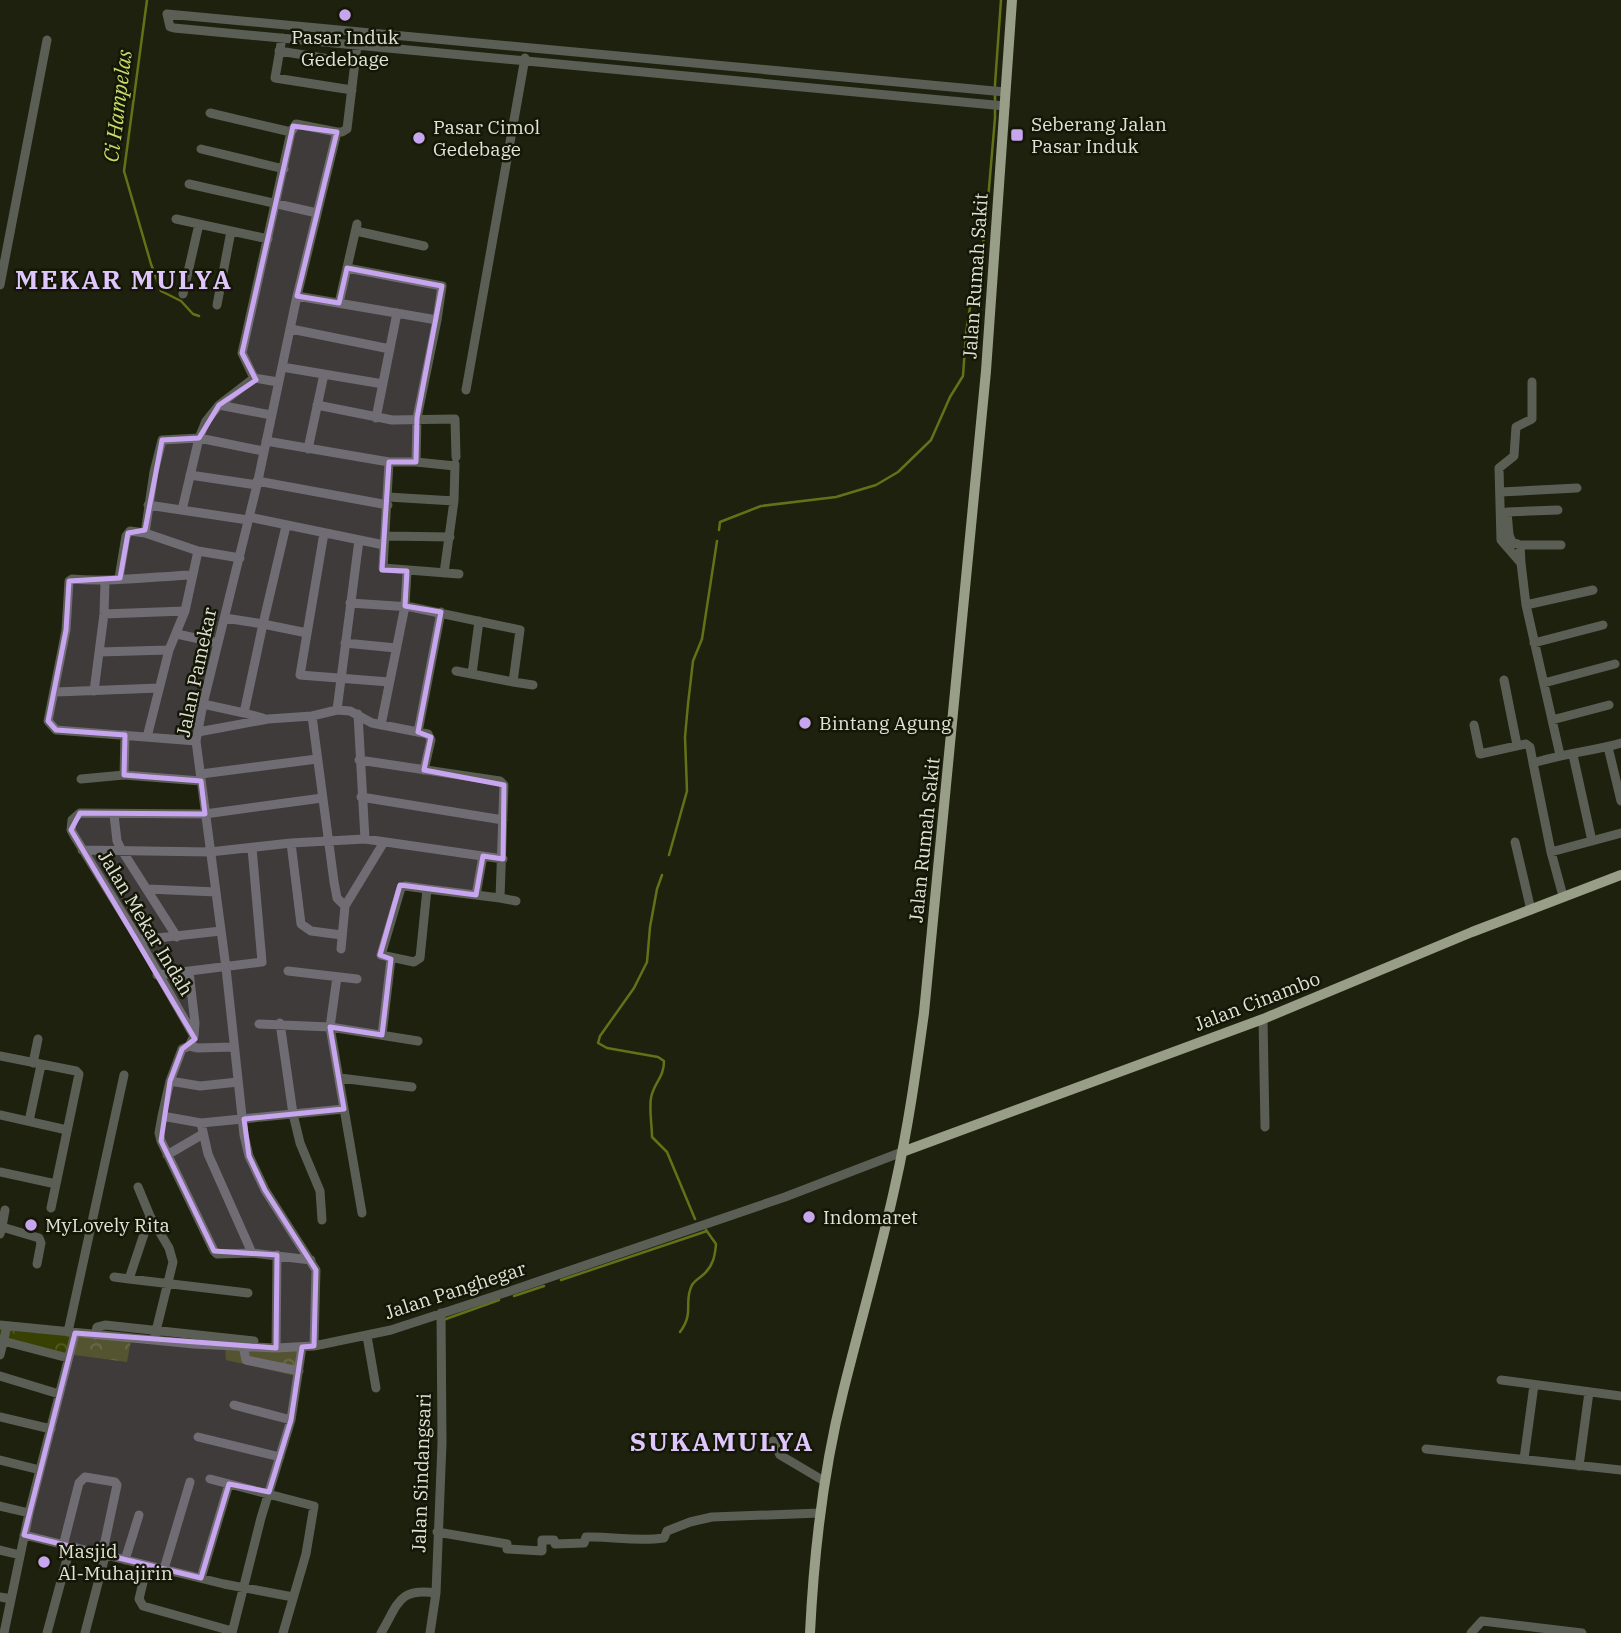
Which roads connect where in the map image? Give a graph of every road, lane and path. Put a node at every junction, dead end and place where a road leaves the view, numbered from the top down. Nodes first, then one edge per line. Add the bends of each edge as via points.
1 (1012, 0) edge
2 (353, 32) junction
3 (282, 38) junction
4 (47, 40) dead end
5 (357, 46) junction
6 (527, 47) junction
7 (279, 51) junction
8 (525, 61) junction
9 (355, 63) junction
10 (352, 90) junction
11 (998, 91) junction
12 (997, 105) junction
13 (210, 113) dead end
14 (291, 132) junction
15 (337, 132) junction
16 (201, 149) dead end
17 (284, 169) junction
18 (189, 184) dead end
19 (275, 205) junction
20 (317, 213) junction
21 (176, 219) dead end
22 (200, 224) junction
23 (231, 231) junction
24 (268, 239) junction
25 (424, 246) dead end
26 (347, 268) junction
27 (0, 285) edge
28 (183, 294) dead end
29 (297, 296) junction
30 (339, 303) junction
31 (217, 305) dead end
32 (397, 313) junction
33 (438, 320) junction
34 (291, 329) junction
35 (390, 349) junction
36 (282, 367) junction
37 (324, 374) junction
38 (254, 378) junction
39 (278, 382) junction
40 (1532, 382) dead end
41 (383, 384) junction
42 (466, 390) dead end
43 (219, 405) junction
44 (317, 405) junction
45 (271, 415) junction
46 (376, 418) junction
47 (416, 418) junction
48 (198, 438) junction
49 (264, 446) junction
50 (308, 449) junction
51 (389, 462) junction
52 (416, 462) junction
53 (455, 463) junction
54 (190, 475) junction
55 (257, 483) junction
56 (1577, 488) dead end
57 (1500, 492) junction
58 (388, 501) junction
59 (454, 501) junction
60 (148, 505) junction
61 (182, 510) junction
62 (1558, 510) dead end
63 (248, 519) junction
64 (286, 526) junction
65 (145, 533) junction
66 (324, 533) junction
67 (450, 537) junction
68 (359, 540) junction
69 (385, 540) junction
70 (1520, 545) junction
71 (1561, 545) dead end
72 (198, 551) junction
73 (240, 558) junction
74 (1521, 563) junction
75 (407, 572) junction
76 (444, 573) junction
77 (459, 574) dead end
78 (191, 575) junction
79 (119, 578) junction
80 (105, 582) junction
81 (1593, 590) dead end
82 (350, 603) junction
83 (1526, 605) junction
84 (405, 606) junction
85 (185, 611) junction
86 (441, 612) junction
87 (104, 614) junction
88 (225, 618) junction
89 (479, 621) junction
90 (263, 624) junction
91 (1603, 625) dead end
92 (177, 634) junction
93 (307, 634) junction
94 (218, 643) junction
95 (345, 643) junction
96 (1534, 643) junction
97 (396, 648) junction
98 (169, 650) junction
99 (99, 652) junction
100 (1615, 664) dead end
101 (456, 671) dead end
102 (472, 674) junction
103 (340, 678) junction
104 (1504, 680) dead end
105 (389, 682) junction
106 (513, 682) junction
107 (1544, 683) junction
108 (533, 685) dead end
109 (159, 688) junction
110 (94, 691) junction
111 (56, 692) junction
112 (203, 704) junction
113 (1609, 705) dead end
114 (337, 710) junction
115 (244, 713) junction
116 (358, 714) junction
117 (312, 716) junction
118 (268, 719) junction
119 (1552, 720) junction
120 (381, 725) junction
121 (1474, 725) dead end
122 (418, 732) junction
123 (125, 735) junction
124 (197, 736) junction
125 (147, 737) junction
126 (1621, 743) edge
127 (1517, 746) junction
128 (1608, 747) junction
129 (1560, 755) junction
130 (1573, 755) junction
131 (317, 759) junction
132 (359, 760) junction
133 (1533, 763) junction
134 (424, 770) junction
135 (124, 775) junction
136 (201, 778) junction
137 (82, 779) dead end
138 (361, 797) junction
139 (322, 798) junction
140 (1621, 801) edge
141 (205, 814) junction
142 (114, 815) junction
143 (503, 820) junction
144 (1621, 833) edge
145 (365, 839) junction
146 (330, 841) junction
147 (1592, 841) junction
148 (384, 842) junction
149 (1515, 842) dead end
150 (291, 843) junction
151 (252, 848) junction
152 (121, 849) junction
153 (82, 850) junction
154 (210, 852) junction
155 (1551, 852) junction
156 (483, 856) junction
157 (503, 859) junction
158 (1621, 875) edge
159 (148, 888) junction
160 (427, 889) junction
161 (216, 892) junction
162 (476, 895) junction
163 (1563, 896) junction
164 (500, 898) junction
165 (516, 901) dead end
166 (345, 906) junction
167 (1531, 910) junction
168 (221, 931) junction
169 (342, 936) junction
170 (177, 937) junction
171 (139, 940) junction
172 (341, 948) dead end
173 (391, 959) junction
174 (226, 968) junction
175 (288, 971) dead end
176 (189, 972) junction
177 (157, 975) junction
178 (337, 977) junction
179 (357, 979) dead end
180 (1263, 1019) junction
181 (280, 1023) junction
182 (259, 1024) dead end
183 (330, 1027) junction
184 (382, 1035) junction
185 (194, 1036) junction
186 (38, 1039) dead end
187 (418, 1041) dead end
188 (189, 1045) junction
189 (234, 1047) junction
190 (0, 1056) edge
191 (37, 1064) junction
192 (124, 1074) dead end
193 (340, 1078) junction
194 (170, 1082) junction
195 (238, 1082) junction
196 (412, 1087) dead end
197 (344, 1108) junction
198 (293, 1114) junction
199 (0, 1115) edge
200 (162, 1116) junction
201 (244, 1119) junction
202 (29, 1121) junction
203 (201, 1123) junction
204 (1265, 1127) dead end
205 (67, 1130) junction
206 (202, 1134) junction
207 (902, 1152) junction
208 (167, 1155) junction
209 (0, 1172) edge
210 (57, 1184) junction
211 (138, 1187) dead end
212 (51, 1208) dead end
213 (5, 1210) dead end
214 (362, 1213) dead end
215 (150, 1216) junction
216 (322, 1220) dead end
217 (1, 1230) edge
218 (253, 1253) junction
219 (277, 1255) junction
220 (311, 1260) junction
221 (37, 1264) dead end
222 (114, 1277) dead end
223 (129, 1279) junction
224 (169, 1283) junction
225 (248, 1293) dead end
226 (441, 1313) junction
227 (3, 1326) edge
228 (72, 1332) junction
229 (155, 1335) junction
230 (367, 1336) junction
231 (3, 1341) junction
232 (254, 1341) dead end
233 (243, 1346) junction
234 (314, 1346) junction
235 (302, 1347) junction
236 (276, 1348) junction
237 (0, 1355) edge
238 (68, 1358) junction
239 (299, 1371) junction
240 (0, 1376) edge
241 (1501, 1380) dead end
242 (1534, 1385) junction
243 (376, 1388) dead end
244 (1589, 1392) junction
245 (59, 1394) junction
246 (1621, 1396) edge
247 (234, 1405) dead end
248 (0, 1417) edge
249 (291, 1420) junction
250 (51, 1429) junction
251 (198, 1437) dead end
252 (773, 1441) dead end
253 (1426, 1450) dead end
254 (280, 1457) junction
255 (0, 1460) edge
256 (1524, 1460) junction
257 (1580, 1466) junction
258 (40, 1470) junction
259 (1621, 1471) edge
260 (210, 1479) dead end
261 (824, 1481) junction
262 (190, 1482) dead end
263 (229, 1483) junction
264 (269, 1493) junction
265 (0, 1506) edge
266 (29, 1513) junction
267 (820, 1513) junction
268 (139, 1515) dead end
269 (437, 1532) junction
270 (24, 1535) junction
271 (66, 1547) junction
272 (0, 1550) edge
273 (105, 1551) junction
274 (20, 1555) junction
275 (125, 1560) junction
276 (147, 1566) junction
277 (164, 1567) junction
278 (201, 1578) junction
279 (243, 1588) junction
280 (436, 1593) junction
281 (0, 1597) edge
282 (293, 1597) junction
283 (11, 1599) junction
284 (232, 1632) edge
285 (4, 1633) edge
286 (47, 1633) edge
287 (85, 1633) edge
288 (283, 1633) edge
289 (382, 1633) edge
290 (430, 1633) edge
291 (810, 1633) edge
292 (1471, 1633) edge
293 (1583, 1633) edge

1 - 11 main road, Jalan Rumah Sakit
2 - 3 street via 167,14 174,28
2 - 5 street
2 - 6 street
3 - 5 street
3 - 7 street
4 - 27 street
5 - 8 street
5 - 9 street, Jalan Pamekar
6 - 8 street
6 - 11 street
7 - 9 street
7 - 10 street via 275,78
8 - 12 street
8 - 42 street
9 - 10 street, Jalan Pamekar
10 - 15 street, Jalan Pamekar via 347,129
11 - 12 main road, Jalan Rumah Sakit
12 - 207 main road, Jalan Rumah Sakit via 986,371 924,1013
13 - 14 street
14 - 15 street via 296,124
14 - 17 street
15 - 20 street, Jalan Pamekar
16 - 17 street
17 - 19 street
18 - 19 street
19 - 20 street
19 - 24 street
20 - 29 street, Jalan Pamekar
21 - 22 street
22 - 23 street
22 - 28 street
23 - 24 street
23 - 31 street
24 - 38 street via 242,353
25 - 26 street via 356,228
26 - 30 street
26 - 33 street via 442,286
29 - 30 street
29 - 34 street, Jalan Pamekar
30 - 32 street
32 - 33 street
32 - 35 street
33 - 47 street
34 - 35 street
34 - 36 street, Jalan Pamekar
35 - 41 street
36 - 37 street
36 - 39 street, Jalan Pamekar
37 - 41 street
37 - 44 street
38 - 39 street
38 - 43 street
39 - 45 street, Jalan Pamekar
40 - 57 street via 1532,419 1516,427 1514,456 1499,468
41 - 46 street
43 - 45 street
43 - 48 street
44 - 46 street
44 - 50 street
45 - 49 street, Jalan Pamekar
46 - 47 street
47 - 52 street
47 - 53 street via 456,420
48 - 49 street
48 - 54 street
48 - 60 street via 162,440
49 - 50 street
49 - 55 street, Jalan Pamekar
50 - 51 street
51 - 52 street
51 - 58 street
52 - 53 street
53 - 59 street
54 - 55 street
54 - 61 street
55 - 58 street
55 - 63 street, Jalan Pamekar
56 - 57 street
57 - 74 street via 1502,540
58 - 59 street
58 - 69 street
59 - 67 street
60 - 61 street
60 - 65 street
61 - 63 street
62 - 70 street via 1507,512 1509,535
63 - 64 street
63 - 73 street, Jalan Pamekar
64 - 66 street
64 - 90 street
65 - 72 street
65 - 79 street via 128,533
66 - 68 street
66 - 93 street
67 - 69 street
67 - 76 street
68 - 69 street
68 - 82 street
69 - 75 street via 383,568
70 - 71 street
70 - 74 street
72 - 73 street
72 - 78 street
73 - 88 street, Jalan Pamekar
74 - 83 street
75 - 76 street
75 - 84 street
76 - 77 street
78 - 79 street
78 - 85 street
79 - 80 street
80 - 87 street
80 - 111 street via 69,581
81 - 83 street
82 - 84 street
82 - 95 street
83 - 96 street
84 - 86 street
84 - 97 street
85 - 87 street
85 - 92 street
86 - 89 street
86 - 122 street
87 - 99 street
88 - 90 street
88 - 94 street, Jalan Pamekar
89 - 102 street
89 - 106 street via 520,629
90 - 93 street
90 - 115 street
91 - 96 street
92 - 94 street
92 - 98 street
93 - 103 street via 301,677
94 - 112 street, Jalan Pamekar
95 - 97 street
95 - 103 street
96 - 107 street
97 - 105 street
98 - 99 street
98 - 109 street
99 - 110 street
100 - 107 street
101 - 102 street
102 - 106 street
103 - 105 street
103 - 114 street
104 - 127 street
105 - 120 street
106 - 108 street
107 - 119 street
109 - 110 street
109 - 125 street
110 - 111 street
111 - 123 street via 48,721 52,728
112 - 115 street
112 - 124 street, Jalan Pamekar
113 - 119 street
114 - 116 street
114 - 117 street
115 - 118 street
116 - 120 street
116 - 132 street
117 - 118 street
117 - 131 street
118 - 124 street
119 - 129 street
120 - 122 street
121 - 127 street via 1480,754
122 - 134 street via 431,737
123 - 125 street
123 - 135 street
124 - 125 street
124 - 136 street, Jalan Pamekar
126 - 128 street
127 - 133 street via 1528,745
128 - 130 street
128 - 140 street
129 - 130 street
129 - 133 street
130 - 147 street
131 - 136 street
131 - 139 street
132 - 134 street
132 - 138 street
133 - 155 street
134 - 143 street via 500,781 504,785
135 - 136 street
135 - 137 street
136 - 141 street, Jalan Pamekar
138 - 143 street
138 - 145 street
139 - 141 street
139 - 146 street
141 - 142 street
141 - 154 street, Jalan Pamekar
142 - 152 street
142 - 153 street, Jalan Mekar Indah via 80,813 74,818 71,830
143 - 157 street
144 - 147 street
145 - 146 street
145 - 148 street
146 - 150 street
146 - 166 street via 338,898
147 - 155 street
148 - 156 street
148 - 166 street
149 - 167 street
150 - 151 street
150 - 169 street via 301,924 311,931
151 - 154 street
151 - 174 street via 263,960
152 - 153 street
152 - 154 street
152 - 159 street
153 - 171 street, Jalan Mekar Indah
154 - 161 street, Jalan Pamekar
155 - 163 street
156 - 157 street
156 - 162 street
157 - 164 street
158 - 163 main road, Jalan Cinambo
159 - 161 street
159 - 170 street
160 - 162 street
160 - 173 street via 419,958 414,962
160 - 173 street via 405,886 398,891 381,951
161 - 168 street, Jalan Pamekar
162 - 164 street
163 - 167 main road, Jalan Cinambo
164 - 165 street
166 - 169 street
167 - 180 main road, Jalan Cinambo
168 - 170 street
168 - 174 street, Jalan Pamekar
169 - 172 street
170 - 171 street
171 - 177 street, Jalan Mekar Indah
173 - 184 street
174 - 176 street
174 - 189 street, Jalan Pamekar
175 - 178 street
176 - 177 street
176 - 185 street
177 - 185 street, Jalan Mekar Indah
178 - 179 street
178 - 183 street
180 - 204 street
180 - 207 main road, Jalan Cinambo
181 - 182 street
181 - 183 street
181 - 198 street
183 - 184 street
183 - 193 street
184 - 187 street
185 - 188 street
186 - 191 street
188 - 189 street
188 - 194 street via 182,1049
189 - 195 street, Jalan Pamekar
190 - 191 street
191 - 202 street
191 - 205 street via 79,1074
192 - 228 street
193 - 196 street
193 - 197 street
194 - 195 street via 200,1086
194 - 200 street
195 - 201 street, Jalan Pamekar
197 - 198 street
197 - 214 street
198 - 201 street
198 - 216 street via 320,1191
199 - 202 street
200 - 203 street
200 - 208 street via 159,1133
201 - 203 street
201 - 220 street, Jalan Pamekar via 249,1156 265,1190
202 - 205 street
203 - 206 street
205 - 210 street
206 - 208 street
206 - 218 street
207 - 226 street, Jalan Panghegar via 772,1202
207 - 261 main road, Jalan Rumah Sakit
208 - 218 street via 214,1251
209 - 210 street
210 - 212 street
211 - 215 street
213 - 217 street
215 - 223 street
215 - 224 street via 173,1262
217 - 221 street via 39,1238
218 - 219 street
219 - 220 street
219 - 236 street
220 - 234 street, Jalan Pamekar via 316,1269
222 - 223 street
223 - 224 street
224 - 225 street
224 - 229 street
226 - 230 street, Jalan Panghegar
226 - 269 street, Jalan Sindangsari
227 - 228 street, Jalan Panghegar
227 - 231 street
228 - 229 street, Jalan Panghegar
228 - 238 street
229 - 232 street
229 - 233 street, Jalan Panghegar
230 - 234 street, Jalan Panghegar
230 - 243 street
231 - 237 street
231 - 238 street
233 - 236 street, Jalan Panghegar
233 - 239 street via 246,1360
234 - 235 street, Jalan Panghegar
235 - 236 street, Jalan Panghegar
235 - 239 street
238 - 245 street
239 - 249 street
240 - 245 street
241 - 242 street
242 - 244 street
242 - 256 street
244 - 246 street
244 - 257 street
245 - 250 street
247 - 249 street
248 - 250 street
249 - 254 street
250 - 258 street
251 - 254 street
252 - 261 street via 780,1455
253 - 256 street
254 - 264 street
255 - 258 street
256 - 257 street
257 - 259 street
258 - 266 street
260 - 263 street
261 - 267 main road, Jalan Rumah Sakit
262 - 277 street
263 - 264 street
263 - 278 street
264 - 279 street
264 - 282 street via 313,1504 315,1509
265 - 266 street
266 - 270 street
267 - 269 street via 712,1517 667,1531 666,1538 642,1541 601,1536 586,1537 584,1543 542,1540 542,1551 507,1549 507,1544
267 - 291 main road, Jalan Rumah Sakit
268 - 275 street
269 - 280 street, Jalan Sindangsari
270 - 271 street
270 - 274 street
271 - 273 street
271 - 273 street via 79,1483 85,1477 117,1485
271 - 286 street
272 - 274 street
273 - 275 street
273 - 287 street
274 - 283 street
275 - 276 street
276 - 277 street
276 - 284 street via 139,1600 143,1606
277 - 278 street
278 - 279 street
279 - 282 street
279 - 284 street
280 - 289 street via 404,1595
280 - 290 street, Jalan Sindangsari
281 - 283 street
282 - 288 street
283 - 285 street
292 - 293 street via 1482,1621

